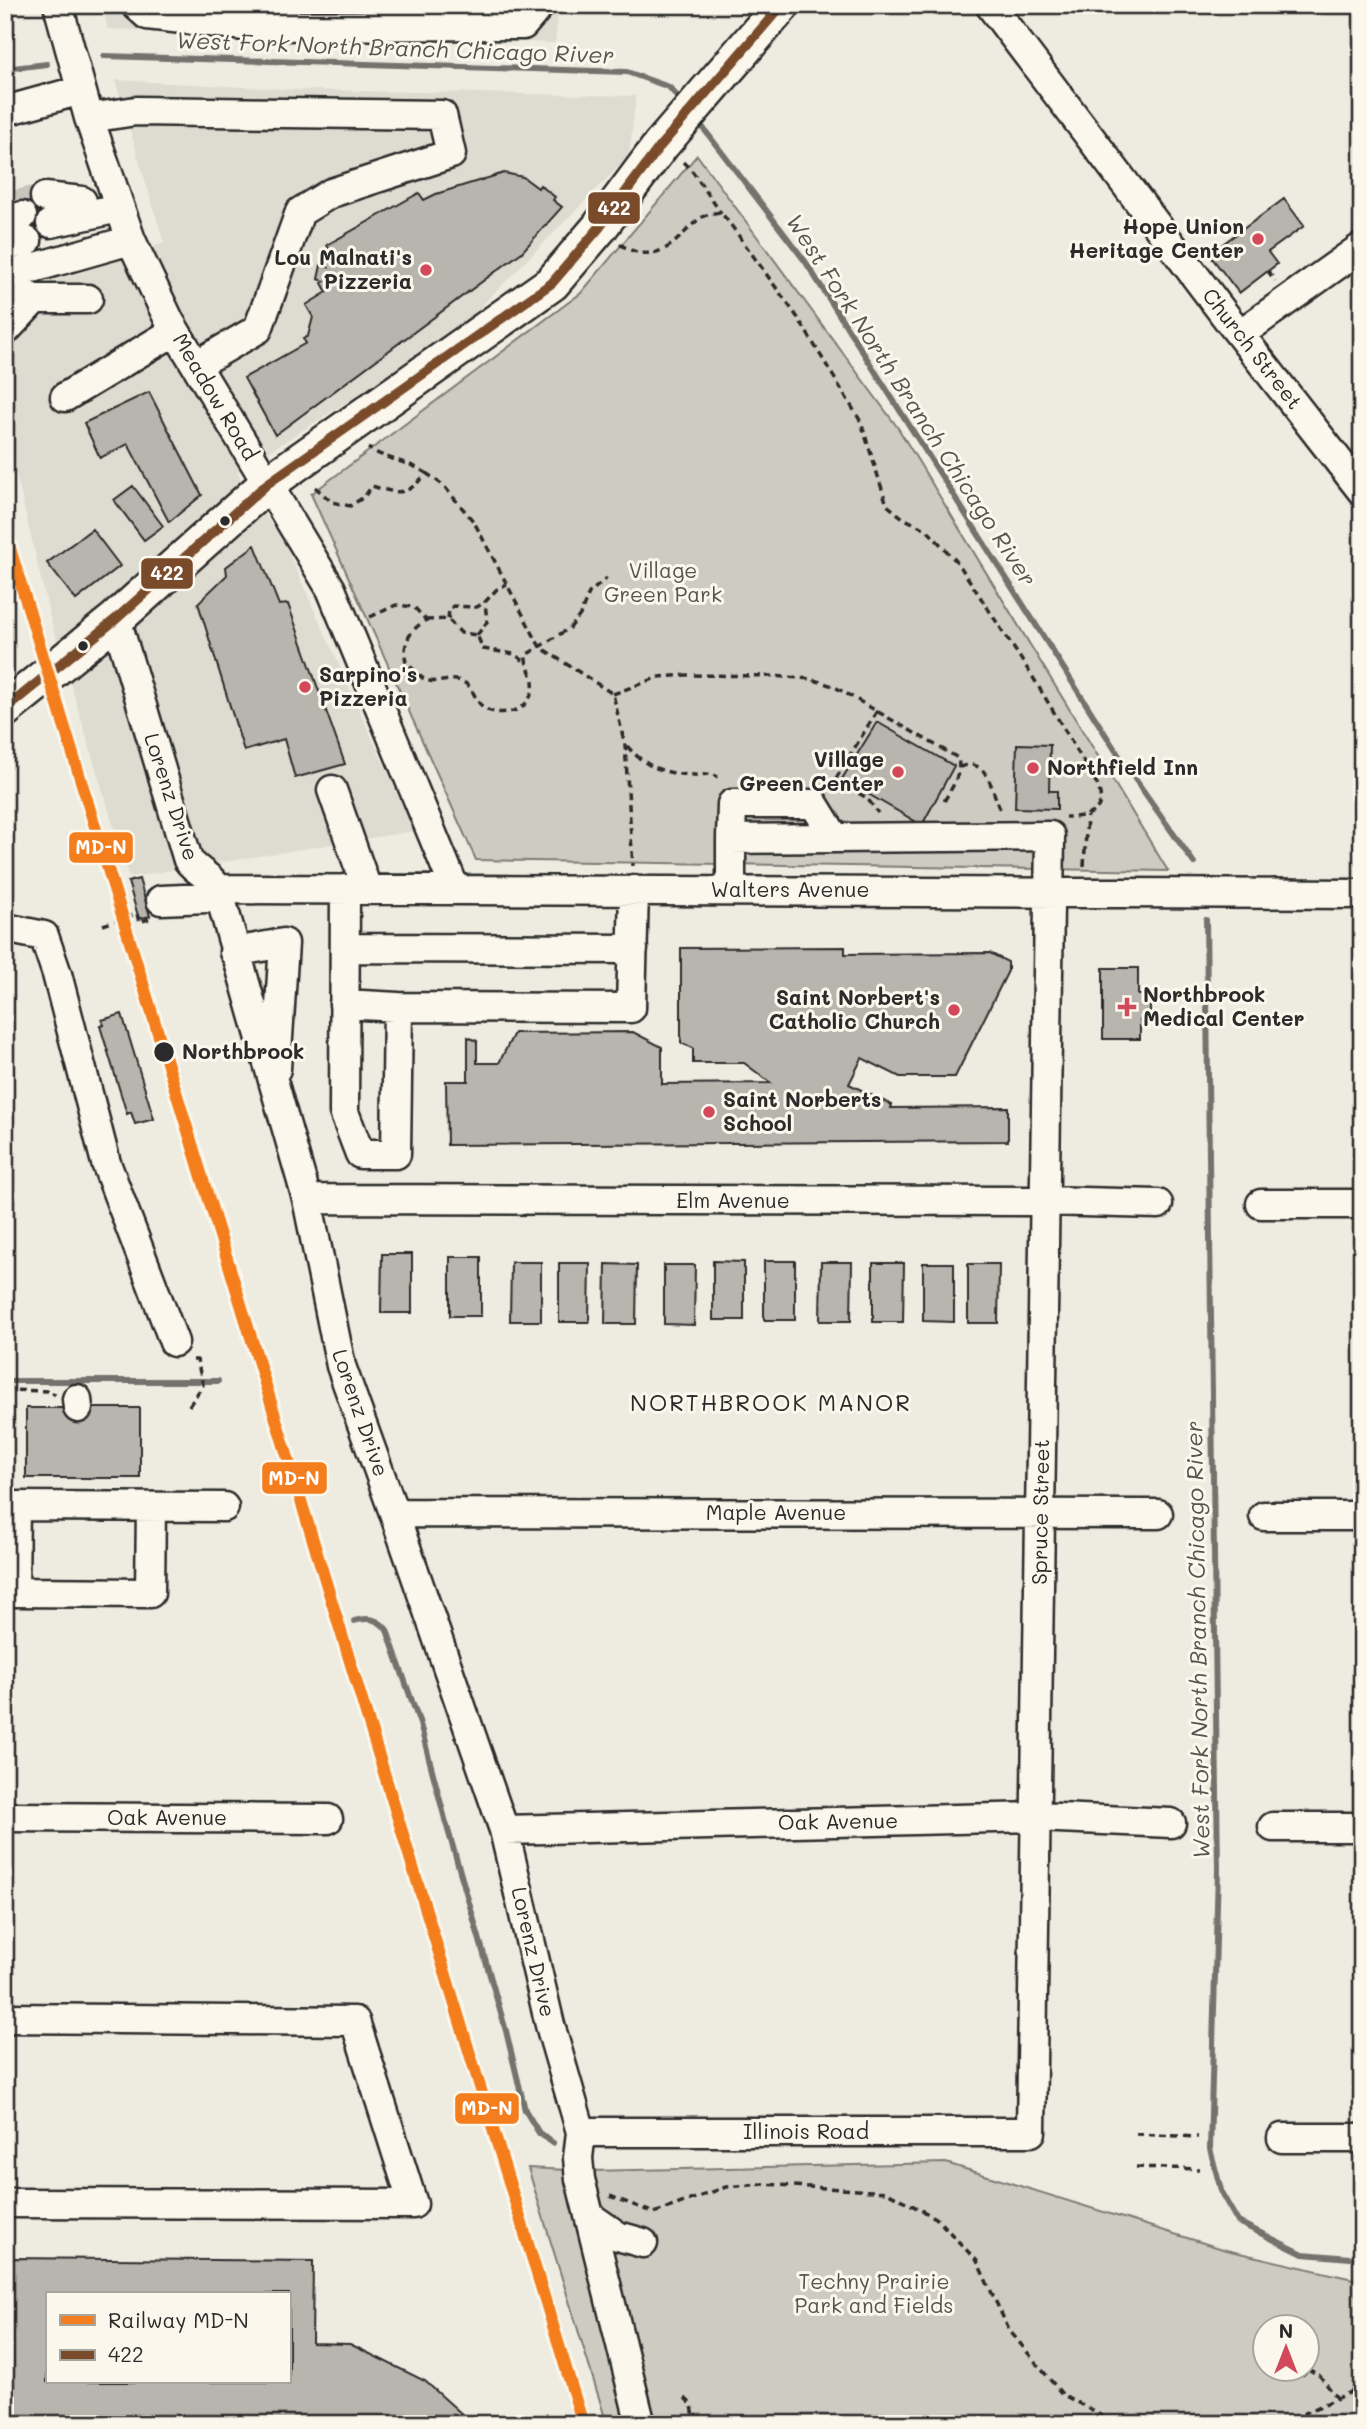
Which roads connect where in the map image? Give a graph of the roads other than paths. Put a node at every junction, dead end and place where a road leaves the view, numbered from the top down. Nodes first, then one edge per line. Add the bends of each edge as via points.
1 (58, 5) edge
2 (136, 5) edge
3 (540, 5) edge
4 (782, 5) edge
5 (990, 5) edge
6 (81, 90) junction
7 (5, 111) edge
8 (89, 118) junction
9 (117, 201) junction
10 (26, 222) tunnel mouth
11 (131, 240) junction
12 (1362, 247) edge
13 (5, 276) edge
14 (5, 286) edge
15 (35, 299) junction
16 (88, 299) dead end
17 (5, 331) edge
18 (175, 331) junction
19 (1240, 334) junction
20 (196, 365) junction
21 (65, 397) dead end
22 (267, 484) junction
23 (1362, 491) edge
24 (116, 620) junction
25 (5, 709) edge
26 (332, 790) dead end
27 (633, 878) junction
28 (218, 889) junction
29 (356, 889) junction
30 (455, 889) junction
31 (731, 890) junction
32 (1051, 891) junction
33 (1362, 894) edge
34 (158, 909) road end
35 (5, 928) edge
36 (345, 948) junction
37 (633, 949) junction
38 (234, 951) junction
39 (344, 1004) junction
40 (398, 1007) junction
41 (275, 1090) junction
42 (379, 1154) junction
43 (307, 1199) junction
44 (377, 1199) junction
45 (1046, 1202) junction
46 (1158, 1204) dead end
47 (1261, 1204) dead end
48 (1362, 1204) edge
49 (174, 1342) dead end
50 (10, 1506) edge
51 (151, 1507) junction
52 (224, 1507) dead end
53 (394, 1513) junction
54 (1041, 1514) junction
55 (1158, 1514) dead end
56 (1264, 1516) dead end
57 (1362, 1516) edge
58 (5, 1817) edge
59 (1036, 1817) junction
60 (328, 1819) dead end
61 (1171, 1823) dead end
62 (1273, 1827) dead end
63 (1362, 1827) edge
64 (504, 1830) junction
65 (5, 2018) edge
66 (581, 2132) junction
67 (1031, 2132) joint
68 (1282, 2138) dead end
69 (1362, 2138) edge
70 (5, 2203) edge
71 (589, 2216) junction
72 (643, 2244) dead end
73 (639, 2417) dead end

1 - 6 street, Meadow Road
2 - 3 street via 147,15 245,26 301,26 523,25
4 - 22 main road via 726,68 673,150 552,283
5 - 19 street, Church Street
6 - 7 street
6 - 8 street, Meadow Road
8 - 9 street, Meadow Road
8 - 20 street via 136,111 442,115 451,154 331,192 300,212 258,329
9 - 10 street
9 - 11 street, Meadow Road
11 - 13 street
11 - 18 street, Meadow Road
12 - 19 street
14 - 15 street
15 - 16 street
15 - 17 street
18 - 20 street, Meadow Road
18 - 21 street
19 - 23 street, Church Street
20 - 22 street, Meadow Road
22 - 24 main road
22 - 30 street, Meadow Road via 331,589
24 - 25 main road
24 - 28 street, Lorenz Drive via 188,860
26 - 29 street
27 - 30 street, Walters Avenue
27 - 31 street, Walters Avenue
27 - 37 street
28 - 29 street, Walters Avenue
28 - 34 street, Walters Avenue via 207,898
28 - 38 street, Lorenz Drive
29 - 30 street, Walters Avenue
29 - 36 street
31 - 32 street, Walters Avenue
31 - 32 street, Spruce Street via 732,804 814,804 835,838 1051,836
32 - 33 street, Walters Avenue
32 - 45 street, Spruce Street
35 - 49 street via 44,936 106,1163
36 - 37 street
36 - 39 street
37 - 40 street via 631,1008
38 - 41 street, Lorenz Drive
38 - 41 street via 284,943
39 - 40 street
39 - 42 street via 344,1112 359,1154
40 - 42 street via 396,1154
41 - 43 street, Lorenz Drive
42 - 44 street
43 - 44 street, Elm Avenue
43 - 53 street, Lorenz Drive via 341,1366
44 - 45 street, Elm Avenue
45 - 46 street, Elm Avenue
45 - 54 street, Spruce Street
47 - 48 street
50 - 51 street
50 - 51 street via 14,1592 96,1593 150,1593
51 - 52 street
53 - 54 street, Maple Avenue
53 - 64 street, Lorenz Drive
54 - 55 street, Maple Avenue
54 - 59 street, Spruce Street
56 - 57 street
58 - 60 street, Oak Avenue
59 - 61 street, Oak Avenue
59 - 64 street, Oak Avenue
59 - 67 street, Spruce Street
62 - 63 street
64 - 66 street, Lorenz Drive via 550,2025
65 - 70 street via 355,2021 413,2204
66 - 67 street, Illinois Road
66 - 71 street, Lorenz Drive via 578,2158
68 - 69 street
71 - 72 street via 618,2236
71 - 73 street, Lorenz Drive

